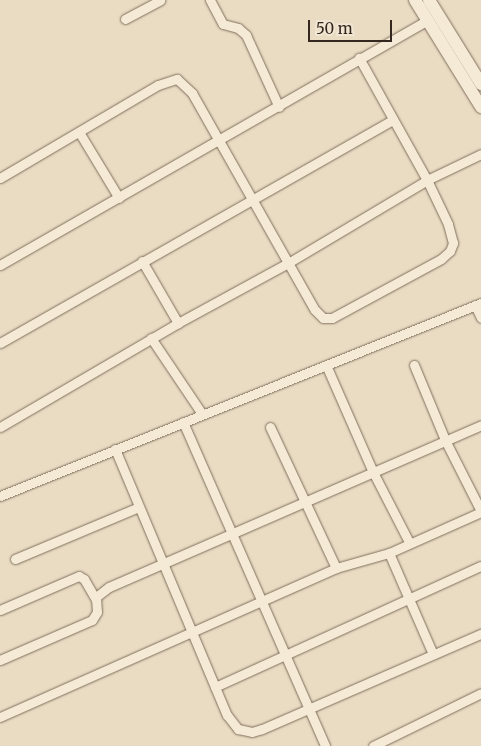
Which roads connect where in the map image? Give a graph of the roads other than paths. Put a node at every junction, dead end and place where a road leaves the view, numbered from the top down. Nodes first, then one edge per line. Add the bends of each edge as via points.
1 (160, 0) edge
2 (210, 0) edge
3 (414, 0) edge
4 (429, 0) edge
5 (125, 19) dead end
6 (428, 20) junction
7 (359, 58) junction
8 (481, 84) edge
9 (279, 107) junction
10 (481, 108) edge
11 (393, 120) junction
12 (80, 132) junction
13 (220, 142) junction
14 (481, 154) edge
15 (0, 178) edge
16 (427, 180) junction
17 (119, 198) junction
18 (253, 200) junction
19 (142, 261) junction
20 (288, 263) junction
21 (0, 265) edge
22 (478, 304) edge
23 (481, 318) edge
24 (178, 322) junction
25 (152, 338) junction
26 (0, 343) edge
27 (326, 364) junction
28 (414, 366) dead end
29 (202, 414) junction
30 (183, 422) junction
31 (481, 424) edge
32 (0, 427) edge
33 (270, 427) dead end
34 (445, 440) junction
35 (114, 449) junction
36 (373, 472) junction
37 (0, 496) edge
38 (306, 502) junction
39 (138, 507) junction
40 (481, 512) edge
41 (230, 535) junction
42 (409, 542) junction
43 (389, 553) junction
44 (14, 559) dead end
45 (163, 564) junction
46 (481, 566) edge
47 (336, 568) junction
48 (409, 598) junction
49 (96, 600) junction
50 (260, 602) junction
51 (0, 610) edge
52 (192, 633) junction
53 (481, 634) edge
54 (284, 654) junction
55 (433, 654) junction
56 (0, 660) edge
57 (216, 687) junction
58 (481, 694) edge
59 (309, 710) junction
60 (0, 717) edge
61 (325, 746) edge
62 (373, 746) edge

1 - 5 street
2 - 9 street via 223,24 238,28 246,35
3 - 6 main road
4 - 8 main road
6 - 7 street
6 - 10 main road
7 - 9 street
7 - 11 street
9 - 13 street
11 - 16 street
11 - 18 street
12 - 13 street via 158,85 177,79 187,86
12 - 15 street
12 - 17 street
13 - 17 street
13 - 18 street
14 - 16 street
16 - 20 street
16 - 20 street via 453,238 450,251 441,258 329,319 315,310
17 - 21 street
18 - 19 street
18 - 20 street
19 - 24 street
19 - 26 street
20 - 24 street
22 - 23 street
22 - 27 street
24 - 25 street
25 - 29 street
25 - 32 street
27 - 29 street
27 - 36 street
28 - 34 street
29 - 30 street
30 - 35 street
30 - 41 street
31 - 34 street
33 - 38 street
34 - 36 street
34 - 40 street
35 - 37 street
35 - 39 street
36 - 38 street
36 - 42 street
38 - 41 street
38 - 47 street
39 - 44 street
39 - 45 street
40 - 42 street
41 - 45 street
41 - 50 street
42 - 43 street
43 - 47 street
43 - 48 street
45 - 49 street via 109,587 98,593
45 - 52 street
46 - 48 street
47 - 50 street
48 - 54 street
48 - 55 street
49 - 51 street via 79,576
49 - 56 street via 97,612 92,620
50 - 52 street
50 - 54 street
52 - 57 street
52 - 60 street
53 - 55 street
54 - 57 street
54 - 59 street
55 - 59 street
57 - 59 street via 231,721 242,731 262,729
58 - 62 street
59 - 61 street

